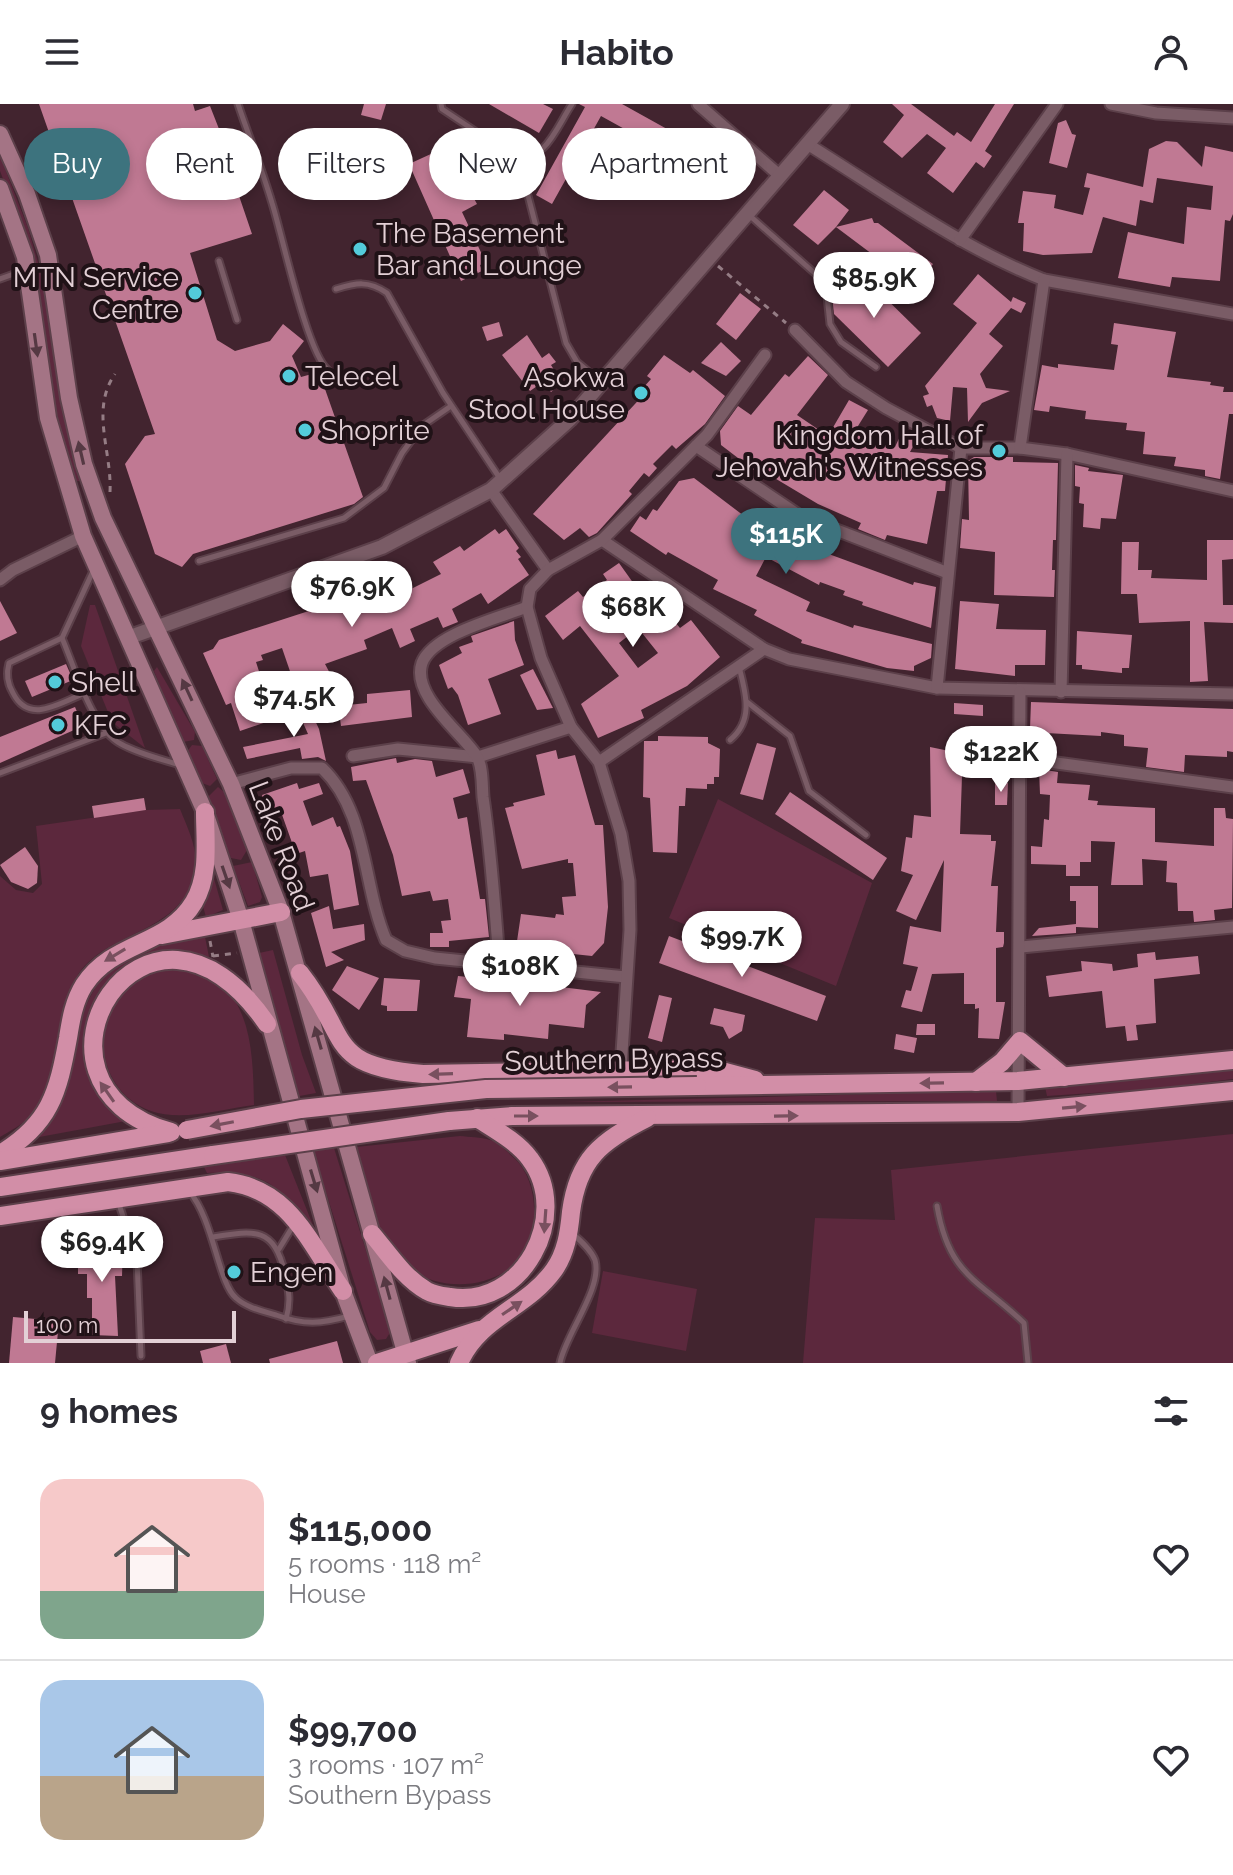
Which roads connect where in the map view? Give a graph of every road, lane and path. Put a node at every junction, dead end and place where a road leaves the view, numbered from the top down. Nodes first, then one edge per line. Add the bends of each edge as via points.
1 (238, 104) edge
2 (441, 104) edge
3 (572, 104) edge
4 (698, 104) edge
5 (842, 104) edge
6 (1057, 104) edge
7 (1111, 104) edge
8 (1233, 118) edge
9 (470, 128) edge
10 (0, 134) edge
11 (546, 144) edge
12 (809, 145) junction
13 (779, 175) junction
14 (0, 188) edge
15 (529, 200) edge
16 (747, 213) junction
17 (960, 240) junction
18 (707, 259) junction
19 (219, 261) dead end
20 (26, 270) junction
21 (0, 279) edge
22 (1044, 280) junction
23 (336, 289) dead end
24 (1233, 314) edge
25 (237, 320) dead end
26 (795, 330) joint
27 (765, 355) dead end
28 (876, 367) dead end
29 (328, 370) dead end
30 (115, 374) dead end
31 (602, 382) junction
32 (451, 406) junction
33 (696, 446) junction
34 (961, 448) junction
35 (1020, 448) junction
36 (1067, 454) junction
37 (496, 485) junction
38 (1233, 491) edge
39 (103, 518) junction
40 (83, 536) junction
41 (602, 540) junction
42 (199, 561) dead end
43 (96, 564) junction
44 (548, 570) junction
45 (948, 573) junction
46 (0, 580) edge
47 (527, 607) junction
48 (157, 627) junction
49 (130, 637) junction
50 (62, 638) junction
51 (764, 649) junction
52 (739, 666) junction
53 (937, 688) junction
54 (1020, 692) junction
55 (1061, 692) junction
56 (85, 693) junction
57 (1233, 694) edge
58 (747, 702) junction
59 (571, 727) junction
60 (106, 733) junction
61 (730, 740) dead end
62 (353, 756) dead end
63 (478, 757) junction
64 (1020, 758) junction
65 (599, 762) junction
66 (183, 767) junction
67 (0, 773) edge
68 (231, 784) junction
69 (1233, 787) edge
70 (205, 812) junction
71 (866, 835) dead end
72 (281, 912) junction
73 (241, 920) junction
74 (1233, 927) edge
75 (161, 936) junction
76 (1021, 947) junction
77 (499, 962) junction
78 (300, 973) junction
79 (626, 977) junction
80 (267, 1024) junction
81 (1020, 1041) junction
82 (1233, 1060) edge
83 (621, 1068) junction
84 (1064, 1077) junction
85 (1018, 1081) junction
86 (976, 1082) junction
87 (769, 1084) junction
88 (1233, 1091) edge
89 (1018, 1112) junction
90 (650, 1117) junction
91 (477, 1118) junction
92 (179, 1131) junction
93 (0, 1154) edge
94 (0, 1161) edge
95 (0, 1187) edge
96 (185, 1188) junction
97 (117, 1197) junction
98 (937, 1206) dead end
99 (0, 1216) edge
100 (294, 1221) junction
101 (569, 1230) junction
102 (372, 1234) junction
103 (213, 1237) junction
104 (279, 1249) junction
105 (343, 1291) junction
106 (352, 1315) junction
107 (286, 1319) junction
108 (479, 1330) junction
109 (141, 1356) dead end
110 (407, 1360) edge
111 (370, 1363) edge
112 (377, 1363) edge
113 (459, 1363) edge
114 (560, 1363) edge
115 (1028, 1363) edge

1 - 29 lane via 312,338
2 - 9 lane
3 - 11 lane
4 - 13 street
5 - 12 street
6 - 17 street
7 - 8 street
39 -> 10 main road, Lake Road via 69,398 48,255
12 - 13 street
12 - 17 street
13 - 16 street
14 - 20 main road
15 - 31 lane via 566,343 577,362
16 - 18 street
16 - 28 lane via 819,277 830,324 841,342
17 - 22 street
18 - 26 path
18 - 31 street
19 - 25 lane
20 - 21 lane
20 -> 40 main road via 48,418
22 - 24 street
22 - 35 street
23 - 32 lane via 359,283 387,293
26 - 34 street via 846,382
27 - 33 street
30 - 39 path via 106,386 101,410 111,472
31 - 37 street via 570,419
32 - 37 lane
32 - 42 lane via 422,426 384,488 344,518
33 - 41 street
33 - 45 street via 800,516
34 - 35 street
34 - 45 street
35 - 36 street
36 - 38 street
36 - 55 street
37 - 44 street
37 - 48 street via 382,547
39 - 48 main road, Lake Road
40 - 43 main road
40 - 46 street
41 - 44 street
41 - 51 street
43 - 49 main road
43 - 50 lane
44 - 47 street via 530,589
45 - 53 street
47 - 59 street via 541,658
47 - 63 street via 451,636 429,649 420,666 434,705
48 - 49 street
68 -> 48 main road, Lake Road
49 - 66 main road
50 - 56 lane
50 - 56 lane via 9,663 8,684 30,711
51 - 52 street
51 - 53 street via 789,659
52 - 58 lane
52 - 65 street
53 - 54 street
54 - 55 street
54 - 64 street
55 - 57 street
56 - 60 lane
58 - 61 lane via 743,726
58 - 71 lane via 790,736 809,791
59 - 63 street
59 - 65 street
60 - 66 lane via 121,744
60 - 67 lane
62 - 63 street via 398,749
63 - 77 street
64 - 69 street
64 - 76 street
65 - 79 street via 629,881
66 - 70 main road
68 - 72 main road, Lake Road
68 - 77 street via 291,768 322,768 340,786 364,851 386,940 435,958
70 -> 73 main road
70 - 75 highway via 206,866 200,891 184,916
72 - 73 highway
72 - 78 main road, Lake Road
73 - 75 highway
73 - 80 main road
74 - 76 street
75 -> 93 highway via 124,949 95,971 73,1010 50,1106 29,1134
76 - 81 street
77 - 79 street
83 -> 78 highway via 382,1071 343,1047
102 -> 78 main road, Lake Road
79 - 83 street
92 -> 80 highway via 134,1119 104,1091 92,1055 92,1036 109,989 141,966 172,959 192,962 210,968 241,992
80 -> 105 main road
81 - 84 highway
81 - 85 street
81 - 86 highway
82 - 84 highway, Southern Bypass
83 - 87 highway via 714,1069
84 - 85 highway, Southern Bypass
85 - 86 highway, Southern Bypass
85 - 89 street
86 -> 87 highway, Southern Bypass
87 -> 92 highway, Southern Bypass, bridge via 472,1091 315,1107
89 -> 88 highway, Southern Bypass
90 -> 89 highway, Southern Bypass
91 -> 90 highway, Southern Bypass
90 - 101 highway via 592,1153 574,1190
91 - 95 highway, Southern Bypass, bridge
91 -> 102 highway via 529,1156 547,1194 544,1235 525,1267 497,1291 476,1298 430,1293 409,1279
92 - 94 highway, Southern Bypass
96 - 97 highway
96 - 100 highway via 249,1185 277,1199
96 - 103 lane via 202,1208
97 - 99 highway
97 - 109 lane via 137,1260
98 - 115 lane via 941,1227 964,1274 1024,1323
100 - 104 lane
100 - 105 highway
108 -> 101 highway via 552,1273
101 - 114 lane via 596,1263
110 -> 102 main road, Lake Road
103 - 104 lane via 251,1233
103 - 107 lane via 234,1297
104 - 107 lane via 290,1297
105 - 106 main road
106 - 107 lane via 321,1324
106 - 111 main road
108 - 110 highway
108 - 113 highway
110 - 112 highway

